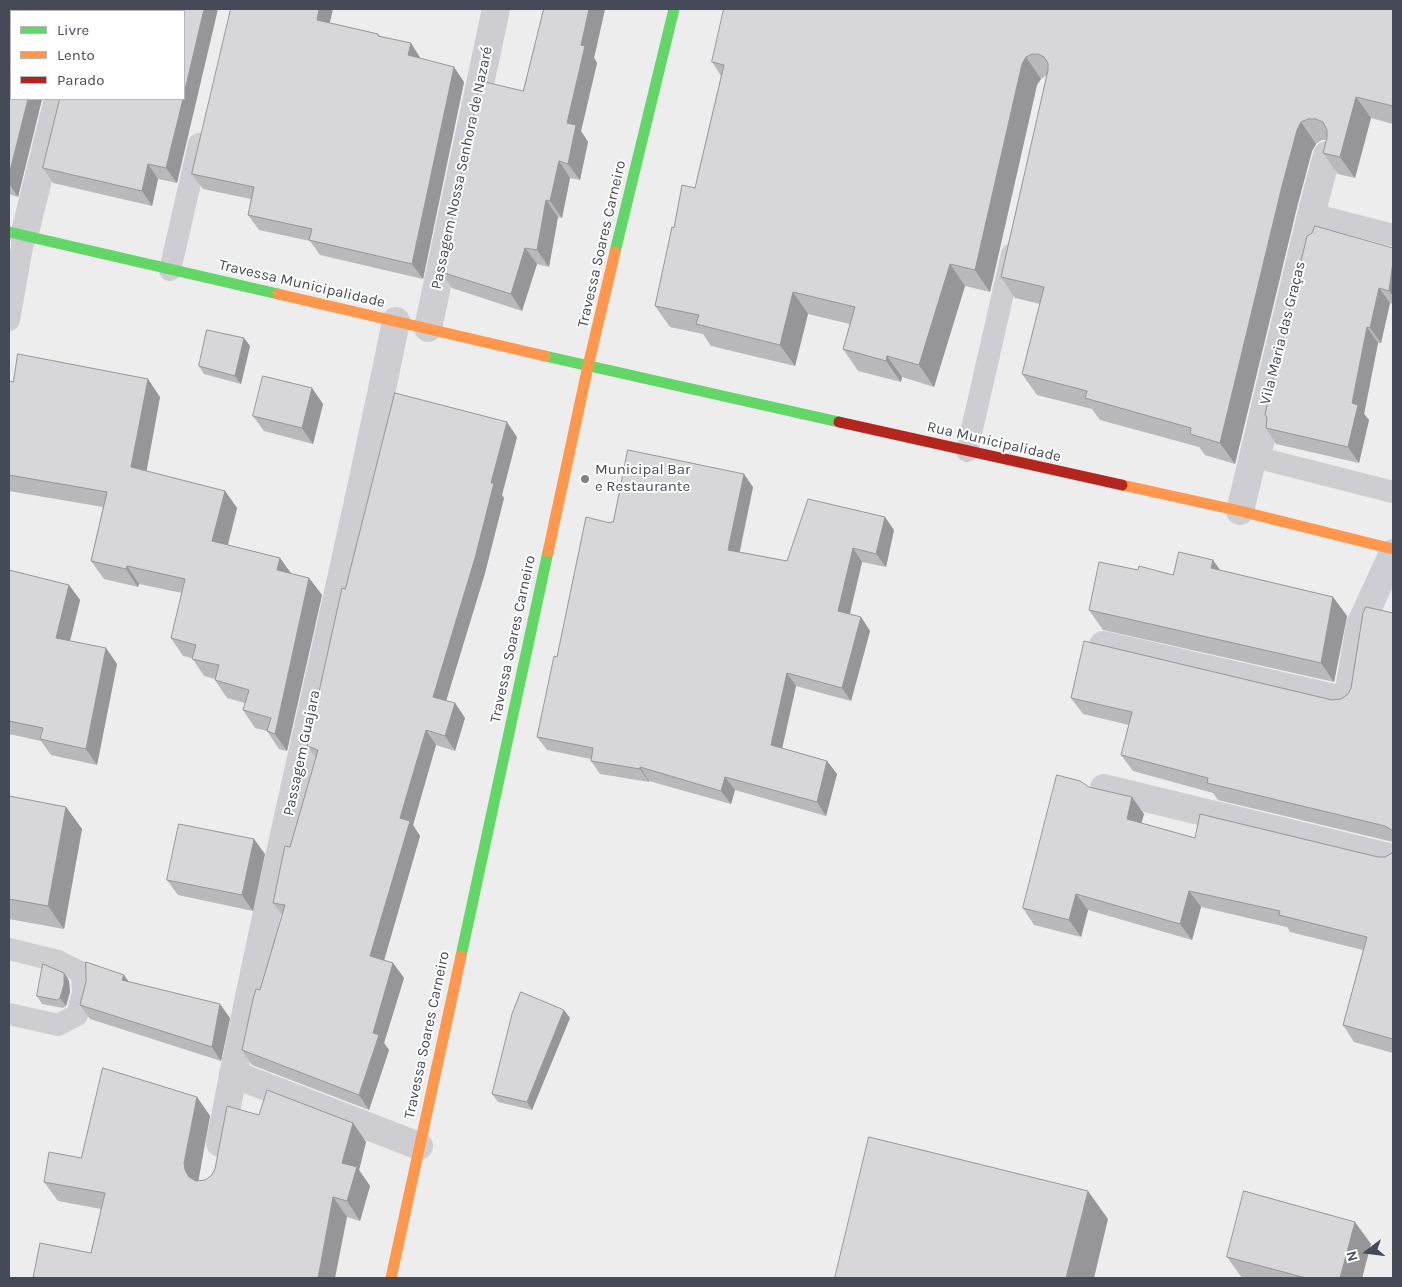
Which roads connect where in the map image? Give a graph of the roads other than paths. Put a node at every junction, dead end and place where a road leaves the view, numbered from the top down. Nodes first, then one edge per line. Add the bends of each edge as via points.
1 (496, 9) edge
2 (674, 9) edge
3 (58, 100) edge
4 (204, 126) edge
5 (1327, 155) edge
6 (1017, 231) edge
7 (16, 234) edge
8 (1393, 235) edge
9 (170, 270) junction
10 (9, 320) edge
11 (396, 321) junction
12 (428, 328) junction
13 (588, 366) junction
14 (966, 451) junction
15 (1393, 492) edge
16 (1240, 511) junction
17 (1393, 549) edge
18 (1393, 553) edge
19 (1103, 645) edge
20 (1104, 788) edge
21 (1393, 858) edge
22 (9, 950) edge
23 (9, 1014) edge
24 (233, 1074) junction
25 (419, 1146) junction
26 (216, 1167) edge
27 (391, 1278) edge

1 - 12 street, Passagem Nossa Senhora de Nazaré
2 - 13 street, Travessa Soares Carneiro
3 - 7 street
4 - 9 lane
5 - 16 street, Vila Maria das Graças
6 - 14 lane
7 - 9 street, Travessa Municipalidade
7 - 10 lane
8 - 15 lane via 1319,216 1259,458
9 - 11 street, Travessa Municipalidade
11 - 12 street, Travessa Municipalidade
11 - 24 street, Passagem Guajara
12 - 13 street, Travessa Municipalidade
13 - 14 street, Rua Municipalidade
13 - 25 street, Travessa Soares Carneiro
14 - 16 street, Rua Municipalidade
16 - 17 street, Rua Municipalidade
18 - 19 street via 1360,626 1347,700
20 - 21 street
22 - 23 lane via 58,961 82,973 84,993 77,1015 58,1025
24 - 25 street
24 - 26 street, Passagem Guajara
25 - 27 street, Travessa Soares Carneiro

